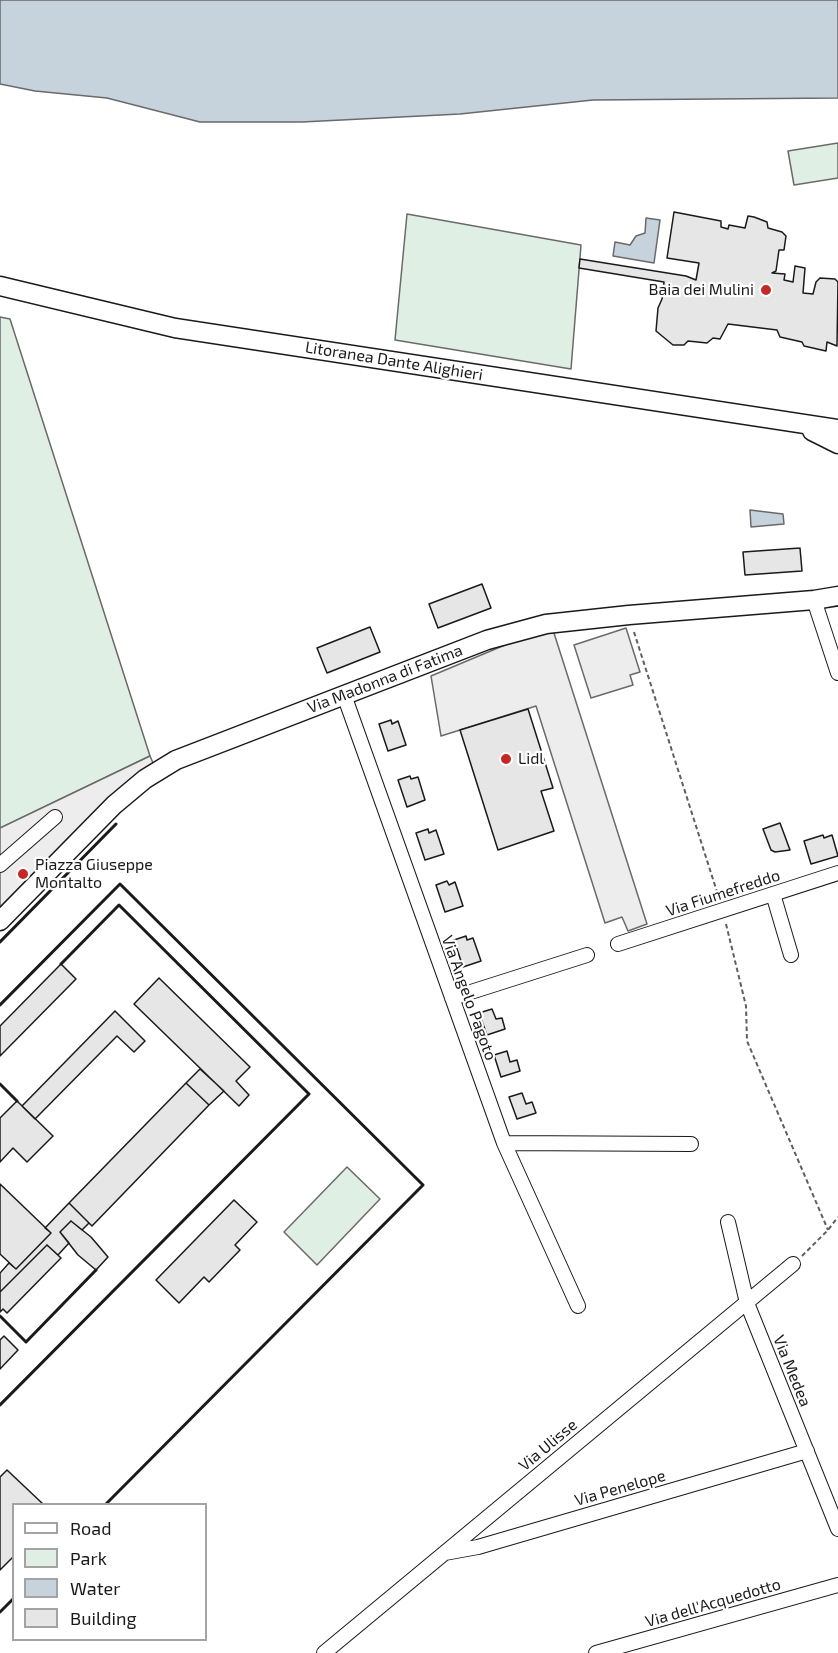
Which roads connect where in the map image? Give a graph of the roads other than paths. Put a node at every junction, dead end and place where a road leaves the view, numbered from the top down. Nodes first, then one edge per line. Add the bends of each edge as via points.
1 (0, 286) edge
2 (790, 423) junction
3 (838, 429) edge
4 (838, 444) edge
5 (838, 596) edge
6 (814, 600) junction
7 (838, 674) edge
8 (344, 696) junction
9 (55, 817) dead end
10 (0, 865) edge
11 (838, 873) edge
12 (773, 894) junction
13 (0, 921) edge
14 (618, 944) dead end
15 (587, 955) dead end
16 (791, 955) dead end
17 (452, 998) junction
18 (504, 1143) junction
19 (691, 1144) dead end
20 (728, 1222) dead end
21 (794, 1264) road end
22 (747, 1303) junction
23 (578, 1306) dead end
24 (807, 1451) junction
25 (838, 1529) edge
26 (443, 1554) junction
27 (838, 1585) edge
28 (324, 1653) edge
29 (596, 1653) edge

1 - 2 street, Litoranea Dante Alighieri via 175,328
2 - 3 street
2 - 4 street
5 - 6 street, Via Madonna di Fatima
6 - 7 street
6 - 8 street, Via Madonna di Fatima via 546,624 487,640
8 - 13 street, Via Madonna di Fatima via 176,760 145,779 114,805
8 - 17 street, Via Angelo Pagoto
9 - 10 street
11 - 12 street, Via Fiumefreddo
12 - 14 street, Via Fiumefreddo
12 - 16 street
15 - 17 street
17 - 18 street, Via Angelo Pagoto
18 - 19 street
18 - 23 street, Via Angelo Pagoto
20 - 22 street, Via Medea
21 - 22 street, Via Ulisse
22 - 24 street, Via Medea
22 - 26 street, Via Ulisse
24 - 25 street, Via Medea
24 - 26 street, Via Penelope
26 - 28 street, Via Ulisse
27 - 29 street, Via dell'Acquedotto

